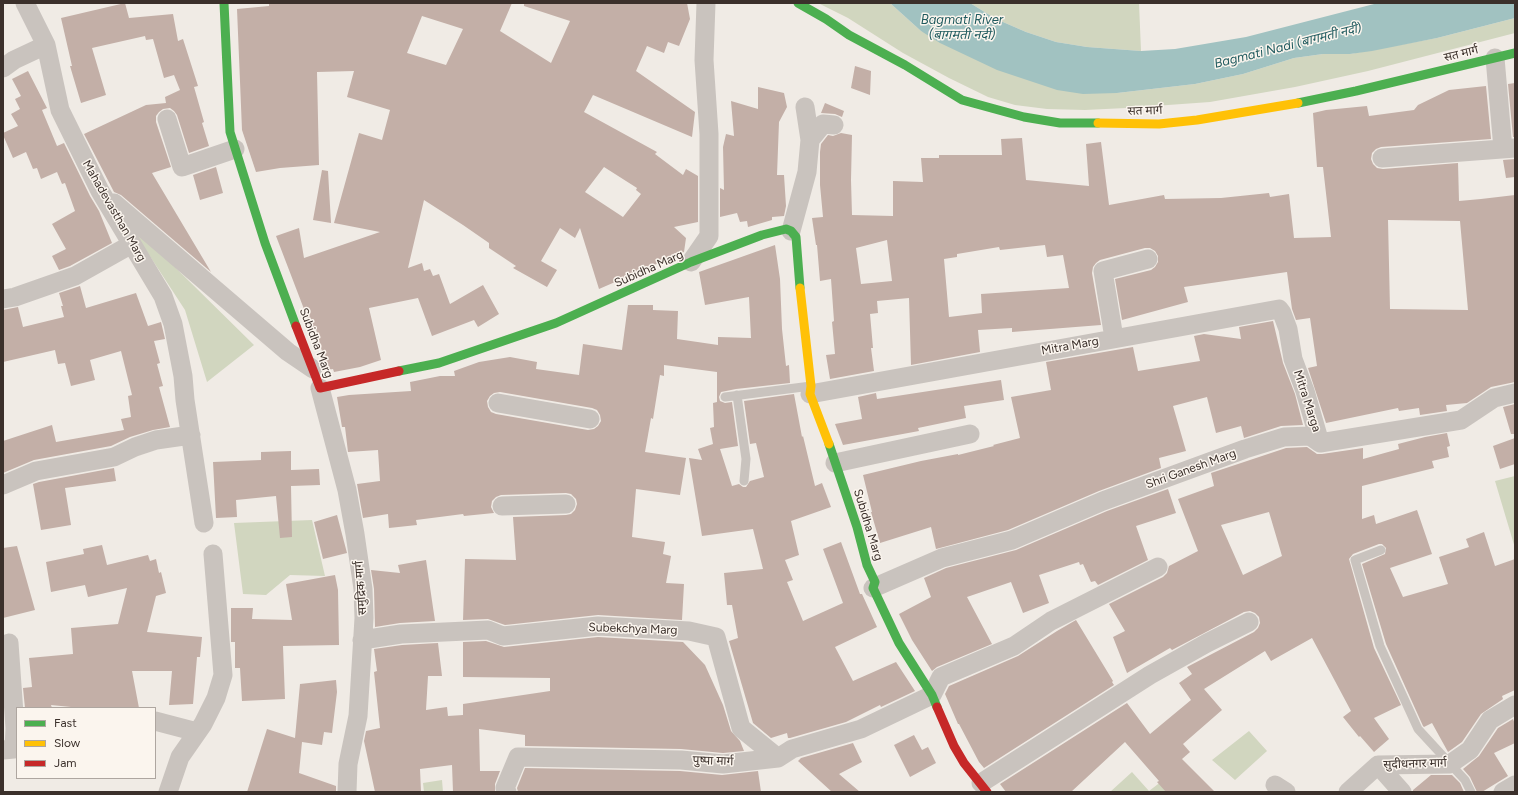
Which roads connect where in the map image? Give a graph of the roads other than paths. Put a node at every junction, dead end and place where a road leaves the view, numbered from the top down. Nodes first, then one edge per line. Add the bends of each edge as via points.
1 (25, 3) edge
2 (224, 3) edge
3 (706, 3) edge
4 (798, 3) edge
5 (46, 45) junction
6 (1515, 53) edge
7 (1495, 58) junction
8 (3, 68) edge
9 (805, 107) dead end
10 (167, 119) dead end
11 (834, 125) dead end
12 (810, 140) junction
13 (1509, 148) edge
14 (235, 149) junction
15 (1382, 158) dead end
16 (100, 191) junction
17 (791, 231) junction
18 (132, 244) junction
19 (1148, 259) dead end
20 (691, 262) junction
21 (3, 299) edge
22 (1114, 338) junction
23 (1293, 359) joint
24 (312, 369) junction
25 (320, 388) junction
26 (810, 390) junction
27 (1515, 393) edge
28 (737, 395) junction
29 (725, 397) dead end
30 (498, 403) dead end
31 (590, 419) dead end
32 (970, 434) dead end
33 (191, 435) junction
34 (1320, 443) junction
35 (835, 463) junction
36 (744, 481) dead end
37 (3, 485) edge
38 (566, 504) dead end
39 (502, 506) dead end
40 (204, 523) dead end
41 (1381, 550) dead end
42 (212, 554) dead end
43 (1158, 567) dead end
44 (873, 588) junction
45 (1249, 622) dead end
46 (362, 640) junction
47 (9, 643) dead end
48 (932, 694) junction
49 (1515, 705) edge
50 (156, 721) edge
51 (16, 728) edge
52 (197, 732) junction
53 (3, 750) edge
54 (778, 758) junction
55 (1450, 764) junction
56 (1378, 765) junction
57 (1515, 785) edge
58 (984, 788) edge
59 (168, 792) edge
60 (347, 792) edge
61 (507, 792) edge
62 (1348, 792) edge
63 (1402, 792) edge
64 (1470, 792) edge
65 (1504, 792) edge

1 - 5 street, Mahadevasthan Marg
2 - 14 street, Subidha Marg via 230,132
3 - 20 street via 704,60 709,134 709,236
4 - 7 street, सत मार्ग via 849,36 905,65 962,100 1060,124 1160,124 1280,107
5 - 8 street
5 - 16 street, Mahadevasthan Marg via 60,110
6 - 7 street, सत मार्ग
7 - 13 street
9 - 12 street
10 - 14 street via 182,167
11 - 12 street via 823,124
12 - 17 street via 807,172
13 - 15 street
14 - 24 street, Subidha Marg via 265,243
16 - 18 street, Mahadevasthan Marg
16 - 24 street via 288,352
17 - 20 street, Subidha Marg via 786,229 762,235
17 - 26 street, Subidha Marg via 796,237
18 - 21 street via 76,276
18 - 33 street, Mahadevasthan Marg via 163,296 173,324
19 - 22 street via 1102,270
20 - 25 street, Subidha Marg via 556,323 439,363
22 - 23 street, Mitra Marg via 1279,309 1288,329
22 - 26 street, Mitra Marg
23 - 34 street, Mitra Marga
24 - 25 street, Subidha Marg
25 - 46 street, समुद्रिक मार्ग via 348,490 363,589
26 - 28 lane
26 - 35 street, Subidha Marg
27 - 34 street, Shri Ganesh Marg via 1494,398 1461,420
28 - 29 lane
28 - 36 lane via 746,459
30 - 31 street
32 - 35 street
33 - 37 street via 156,440 114,458 36,472
33 - 40 street, Mahadevasthan Marg
34 - 44 street, Shri Ganesh Marg via 1310,436 1284,437 1245,449 1103,502 1012,540 942,558
35 - 44 street, Subidha Marg via 867,565 875,582
38 - 39 street
41 - 55 lane via 1355,560 1380,646 1418,729
42 - 52 street via 223,675 216,698
43 - 48 street via 1051,621 1014,646 941,677
44 - 48 street, Subidha Marg via 899,643
45 - 58 street via 1150,675
46 - 54 street, Subekchya Marg via 401,634 488,630 503,636 598,626 689,631 716,637 741,728
46 - 60 street, समुद्रिक मार्ग via 358,716 348,764
47 - 51 street
48 - 54 street, पुष्पा मार्ग via 861,729 792,749
48 - 58 street, Subidha Marg via 957,752
49 - 55 street, सुदीधनगर मार्ग via 1490,720 1470,750
50 - 52 street
51 - 53 street via 14,749
52 - 59 street via 180,757
54 - 61 street, पुष्पा मार्ग via 722,764 681,760 518,757 505,788
55 - 56 street, सुदीधनगर मार्ग
55 - 64 lane via 1465,780
56 - 62 street, सुदीधनगर मार्ग
56 - 63 street
57 - 65 street

